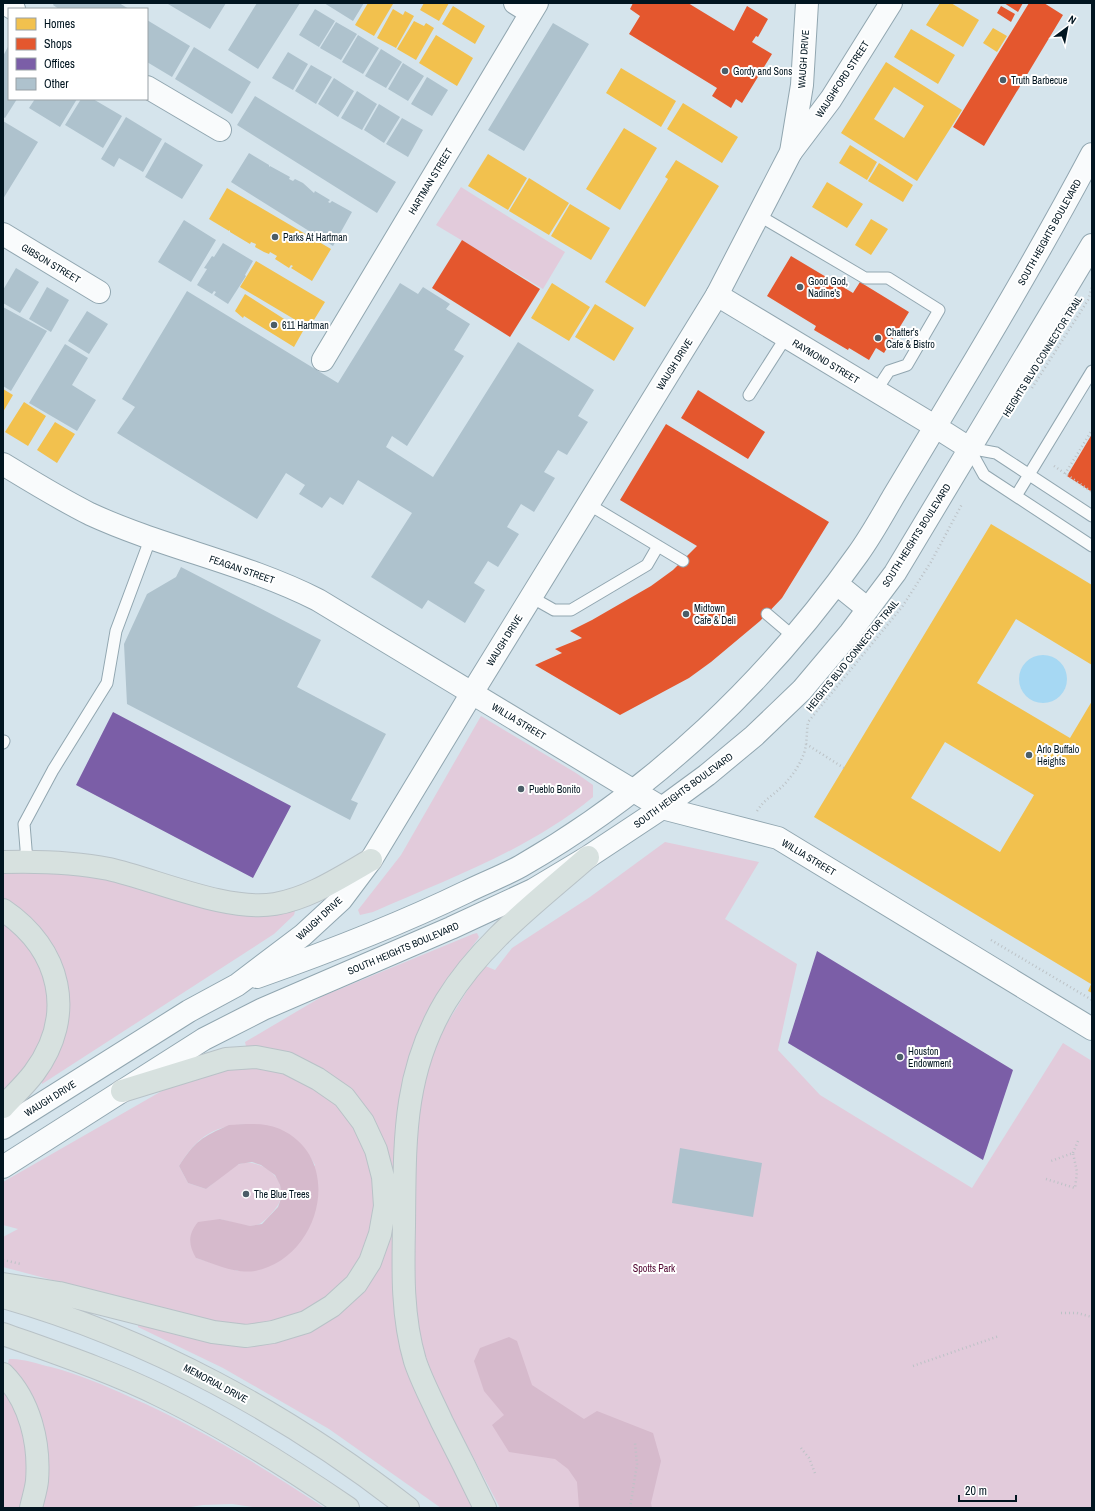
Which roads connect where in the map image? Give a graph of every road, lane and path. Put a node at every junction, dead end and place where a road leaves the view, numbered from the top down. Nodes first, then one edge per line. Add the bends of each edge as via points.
1 (807, 3) edge
2 (891, 3) edge
3 (528, 6) edge
4 (148, 88) edge
5 (220, 130) dead end
6 (791, 152) junction
7 (1092, 154) edge
8 (758, 215) junction
9 (3, 234) edge
10 (1092, 245) edge
11 (1092, 287) edge
12 (99, 292) dead end
13 (716, 295) junction
14 (786, 337) junction
15 (323, 360) dead end
16 (1092, 371) edge
17 (876, 391) junction
18 (1029, 393) dead end
19 (749, 395) dead end
20 (936, 427) junction
21 (1092, 430) edge
22 (969, 448) junction
23 (3, 464) edge
24 (1054, 466) dead end
25 (1065, 474) junction
26 (1029, 475) junction
27 (1092, 492) edge
28 (1016, 496) junction
29 (964, 501) dead end
30 (588, 504) junction
31 (1092, 516) edge
32 (151, 537) junction
33 (658, 546) junction
34 (1092, 546) edge
35 (683, 561) dead end
36 (837, 584) junction
37 (531, 597) junction
38 (868, 609) junction
39 (767, 614) dead end
40 (794, 637) junction
41 (472, 693) junction
42 (806, 744) junction
43 (844, 768) dead end
44 (632, 790) junction
45 (662, 808) junction
46 (746, 830) junction
47 (588, 857) junction
48 (371, 860) junction
49 (3, 862) edge
50 (27, 862) junction
51 (3, 910) edge
52 (990, 940) dead end
53 (237, 984) junction
54 (1092, 1000) edge
55 (1092, 1029) edge
56 (122, 1091) junction
57 (3, 1107) edge
58 (3, 1128) edge
59 (1078, 1142) dead end
60 (1073, 1153) junction
61 (1051, 1161) dead end
62 (3, 1167) edge
63 (1046, 1179) dead end
64 (3, 1260) edge
65 (25, 1266) dead end
66 (3, 1284) edge
67 (3, 1297) edge
68 (1060, 1313) dead end
69 (1092, 1316) edge
70 (3, 1334) edge
71 (999, 1336) dead end
72 (913, 1366) dead end
73 (3, 1374) edge
74 (635, 1444) dead end
75 (801, 1448) dead end
76 (816, 1473) dead end
77 (31, 1508) edge
78 (348, 1508) edge
79 (408, 1508) edge
80 (485, 1508) edge
81 (630, 1508) edge

1 - 6 main road, WAUGH DRIVE via 802,85
2 - 6 main road, WAUGHFORD STREET via 831,99
3 - 15 main road, HARTMAN STREET
4 - 5 main road
6 - 8 main road, WAUGH DRIVE
7 - 20 main road, SOUTH HEIGHTS BOULEVARD via 1048,238
8 - 13 main road, WAUGH DRIVE
8 - 17 lane via 865,278 888,278 939,310 907,365 889,371
9 - 12 main road, GIBSON STREET
10 - 22 main road, SOUTH HEIGHTS BOULEVARD
11 - 18 path, HEIGHTS BLVD CONNECTOR TRAIL via 1088,300
13 - 14 main road, RAYMOND STREET
13 - 30 main road, WAUGH DRIVE
14 - 17 main road, RAYMOND STREET
14 - 19 lane
16 - 26 lane
17 - 20 main road, RAYMOND STREET
20 - 22 main road, RAYMOND STREET
20 - 36 main road, SOUTH HEIGHTS BOULEVARD via 861,551
21 - 25 path
22 - 26 lane via 996,453
22 - 28 lane via 984,475
22 - 38 main road, SOUTH HEIGHTS BOULEVARD via 895,573
23 - 32 main road, FEAGAN STREET via 90,514
24 - 25 path
25 - 27 path
26 - 28 lane
26 - 31 lane
28 - 34 lane
29 - 42 path, HEIGHTS BLVD CONNECTOR TRAIL via 931,562 902,607 808,722
30 - 33 lane
30 - 37 main road, WAUGH DRIVE
32 - 41 main road, FEAGAN STREET via 286,584 318,600
32 - 50 lane via 116,631 107,683 53,770 24,824
33 - 35 lane
33 - 37 lane via 648,565 571,610 554,610
36 - 38 main road
36 - 40 main road, SOUTH HEIGHTS BOULEVARD
37 - 41 main road, WAUGH DRIVE
38 - 45 main road, SOUTH HEIGHTS BOULEVARD via 802,690 707,775
39 - 40 lane
40 - 44 main road, SOUTH HEIGHTS BOULEVARD via 728,709 684,749
41 - 44 main road, WILLIA STREET
41 - 48 main road, WAUGH DRIVE
42 - 43 path
42 - 46 path, HEIGHTS BLVD CONNECTOR TRAIL via 801,761 788,781 764,801
44 - 45 main road, WILLIA STREET
44 - 53 main road, SOUTH HEIGHTS BOULEVARD via 570,835 519,867 442,904 329,951
45 - 46 main road, WILLIA STREET
45 - 47 main road, SOUTH HEIGHTS BOULEVARD
46 - 55 main road, WILLIA STREET via 778,838
47 - 56 main road, SOUTH HEIGHTS BOULEVARD via 520,896 263,1009 204,1039
47 - 80 main road via 493,940 469,969 447,1000 432,1028 419,1060 410,1096 405,1133 404,1194 404,1299 408,1328 415,1361 426,1387
48 - 50 main road via 309,894 274,904 246,905 218,900 108,869 71,863
48 - 53 main road, WAUGH DRIVE via 341,900 303,935
49 - 50 main road
51 - 57 main road via 18,920 37,940 51,964 59,994 57,1020 50,1044 34,1073
52 - 54 path
53 - 58 main road, WAUGH DRIVE via 189,1011
56 - 62 main road
56 - 66 main road via 226,1059 256,1056 287,1063 318,1079 344,1097 363,1122 376,1150 383,1177 385,1206 380,1234 370,1262 356,1284 332,1306 306,1322 273,1332 246,1336 213,1332 59,1293
59 - 60 path
60 - 61 path
60 - 63 path via 1077,1172 1075,1188
64 - 65 path
67 - 79 main road, MEMORIAL DRIVE via 104,1332 178,1364 247,1399 320,1444
68 - 69 path
70 - 78 main road via 92,1366 161,1396 231,1432
71 - 72 path
73 - 77 main road via 23,1403 32,1426 38,1461 37,1482
74 - 81 path via 637,1464
75 - 76 path

